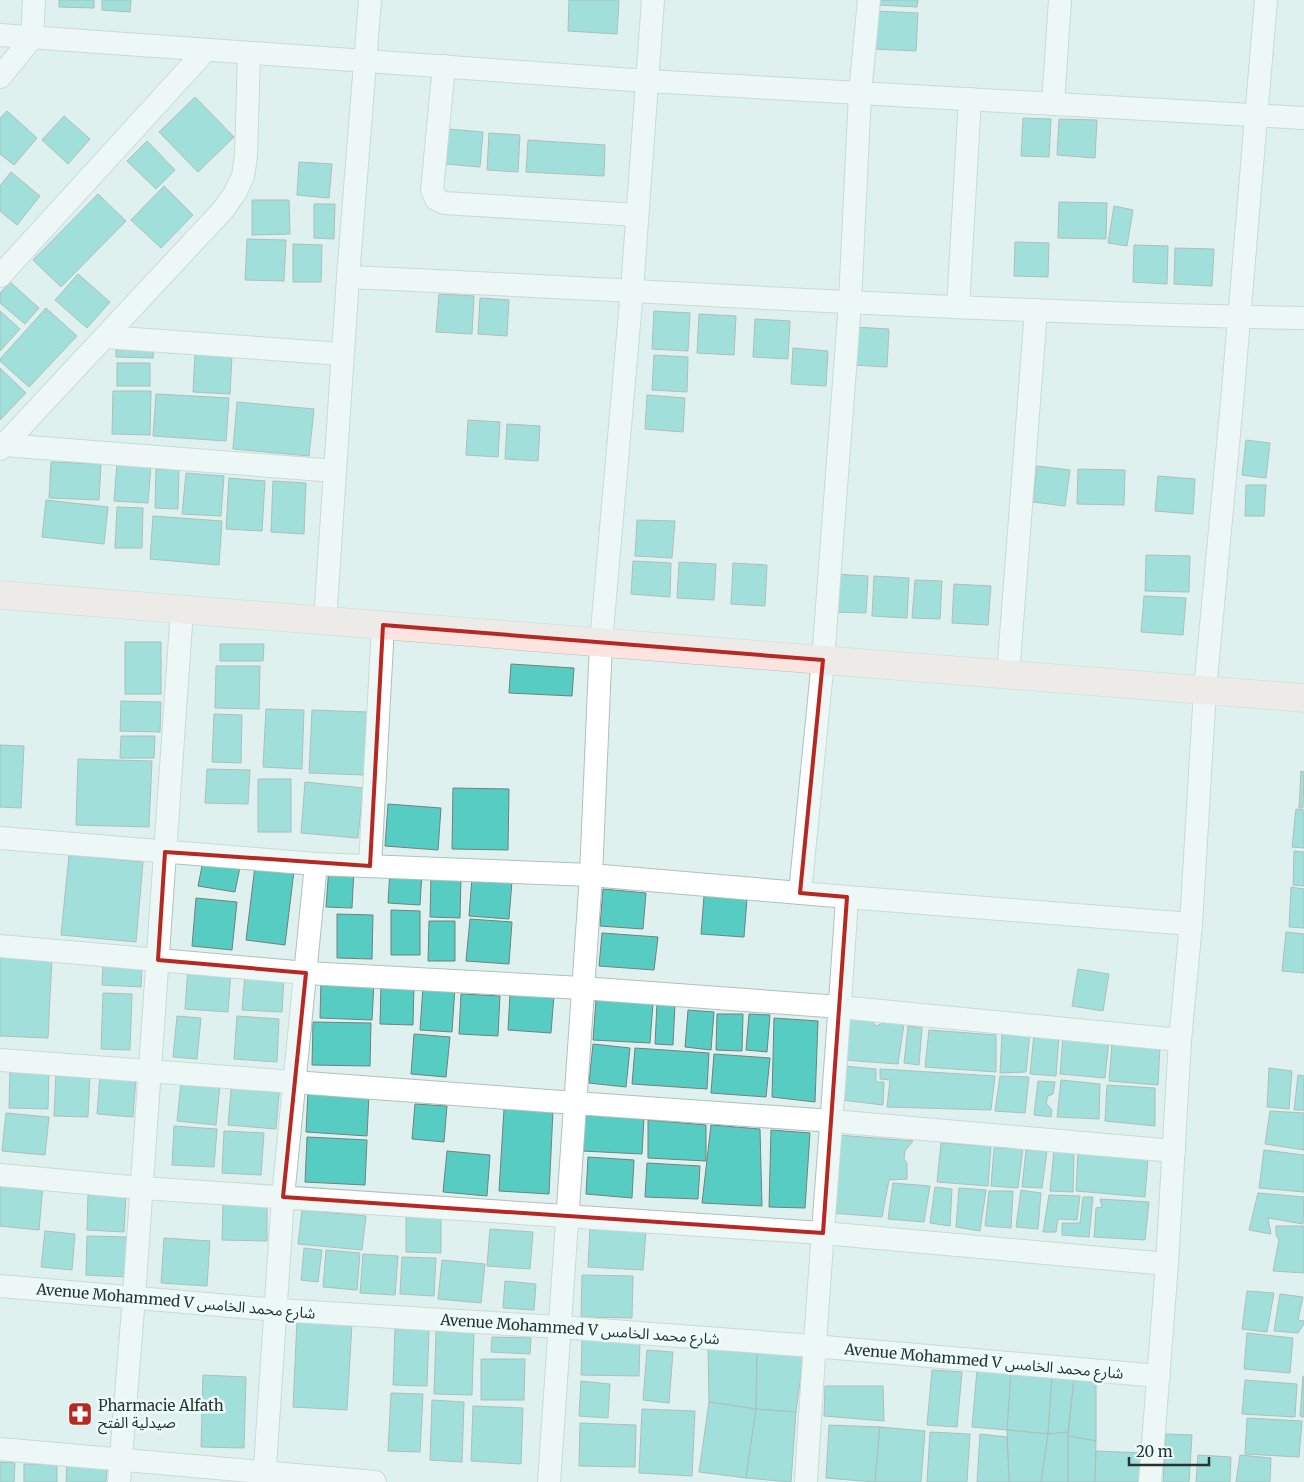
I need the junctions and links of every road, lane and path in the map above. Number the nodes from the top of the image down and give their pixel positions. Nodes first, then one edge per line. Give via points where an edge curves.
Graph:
1 (34, 0) edge
2 (370, 0) edge
3 (653, 0) edge
4 (869, 0) edge
5 (1060, 0) edge
6 (1266, 0) edge
7 (0, 35) edge
8 (32, 38) junction
9 (206, 50) junction
10 (249, 53) junction
11 (366, 60) junction
12 (444, 66) junction
13 (0, 77) edge
14 (647, 81) junction
15 (860, 93) junction
16 (970, 99) junction
17 (1052, 104) junction
18 (1257, 115) junction
19 (1304, 118) edge
20 (637, 214) junction
21 (0, 276) edge
22 (348, 277) junction
23 (632, 290) junction
24 (850, 302) junction
25 (958, 307) junction
26 (1036, 310) junction
27 (1238, 317) junction
28 (1304, 318) edge
29 (106, 336) junction
30 (342, 354) junction
31 (2, 447) edge
32 (335, 471) junction
33 (0, 595) edge
34 (182, 610) junction
35 (325, 621) junction
36 (383, 625) junction
37 (601, 642) junction
38 (823, 660) junction
39 (1008, 675) junction
40 (1204, 690) junction
41 (1304, 698) edge
42 (0, 838) edge
43 (166, 852) junction
44 (316, 864) junction
45 (370, 866) junction
46 (591, 875) junction
47 (800, 893) junction
48 (847, 897) junction
49 (1191, 924) junction
50 (0, 946) edge
51 (158, 960) junction
52 (306, 973) junction
53 (582, 988) junction
54 (840, 1007) junction
55 (1180, 1040) junction
56 (0, 1060) edge
57 (150, 1070) junction
58 (294, 1082) junction
59 (575, 1103) junction
60 (832, 1121) junction
61 (1174, 1151) junction
62 (0, 1175) edge
63 (142, 1188) junction
64 (283, 1197) junction
65 (567, 1217) junction
66 (822, 1233) junction
67 (1167, 1264) junction
68 (0, 1286) edge
69 (134, 1297) junction
70 (277, 1310) junction
71 (559, 1327) junction
72 (813, 1346) junction
73 (1159, 1376) junction
74 (0, 1449) edge
75 (121, 1460) junction
76 (264, 1477) edge
77 (119, 1482) edge
78 (375, 1482) edge
79 (549, 1482) edge
80 (806, 1482) edge
81 (1150, 1482) edge

1 - 8 street
2 - 11 street
3 - 14 street
4 - 15 street
5 - 17 street
6 - 18 street
7 - 8 street
8 - 9 street
8 - 13 street
9 - 10 street
9 - 21 street
10 - 11 street
10 - 29 street via 246,156 243,176 235,193
11 - 12 street
11 - 22 street
12 - 14 street
12 - 20 street via 432,190 436,198 444,203
14 - 15 street
14 - 20 street
15 - 16 street
15 - 24 street
16 - 17 street
16 - 25 street
17 - 18 street
18 - 19 street
18 - 27 street
20 - 23 street
22 - 23 street
22 - 30 street
23 - 24 street
23 - 37 street
24 - 25 street
24 - 38 street
25 - 26 street
26 - 27 street
26 - 39 street
27 - 28 street
27 - 40 street
29 - 30 street
29 - 31 street
30 - 32 street
31 - 32 street
32 - 35 street
33 - 34 street
34 - 35 street
34 - 43 street
35 - 36 street
36 - 37 street
36 - 45 street
37 - 38 street
37 - 46 street
38 - 39 street
38 - 47 street
39 - 40 street
40 - 41 street
40 - 49 street
42 - 43 street
43 - 44 street
43 - 51 street
44 - 45 street
44 - 52 street
45 - 46 street
46 - 47 street
46 - 53 street
47 - 48 street
48 - 49 street
48 - 54 street
49 - 55 street
50 - 51 street
51 - 52 street
51 - 57 street
52 - 53 street
52 - 58 street
53 - 54 street
53 - 59 street
54 - 55 street
54 - 60 street
55 - 61 street
56 - 57 street
57 - 58 street
57 - 63 street
58 - 59 street
58 - 64 street
59 - 60 street
59 - 65 street
60 - 61 street
60 - 66 street
61 - 67 street
62 - 63 street
63 - 64 street
63 - 69 street
64 - 65 street
64 - 70 street
65 - 66 street
65 - 71 street
66 - 67 street
66 - 72 street
67 - 73 street
68 - 69 street, Avenue Mohammed V شارع محمد الخامس
69 - 70 street, Avenue Mohammed V شارع محمد الخامس
69 - 75 street
70 - 71 street, Avenue Mohammed V شارع محمد الخامس
70 - 76 street
71 - 72 street, Avenue Mohammed V شارع محمد الخامس
71 - 79 street
72 - 73 street, Avenue Mohammed V شارع محمد الخامس
72 - 80 street
73 - 81 street
74 - 75 street
75 - 76 street
75 - 77 street
76 - 78 street

